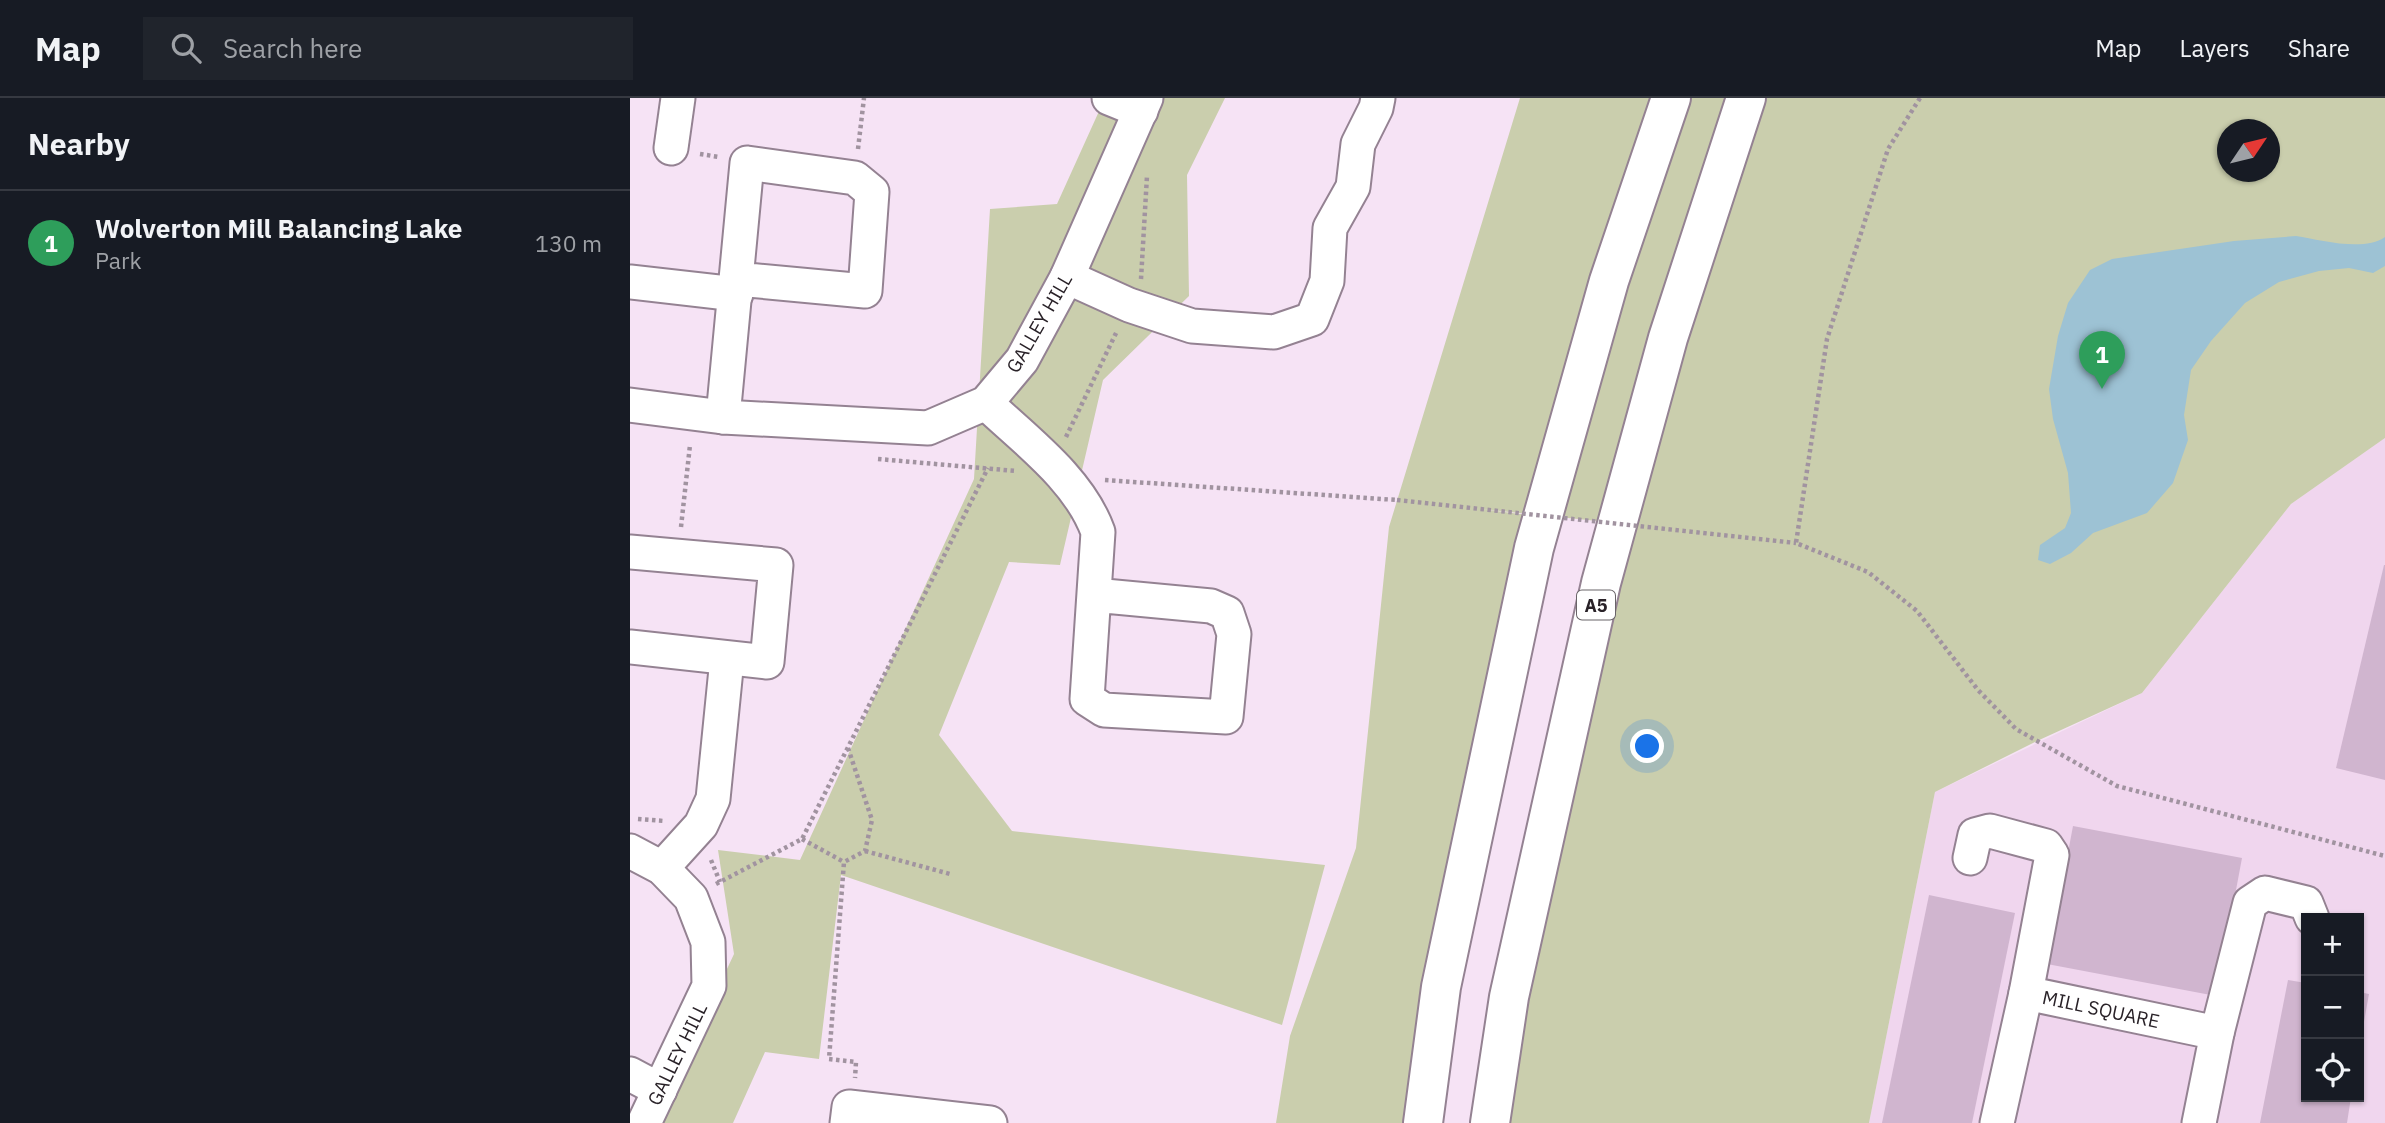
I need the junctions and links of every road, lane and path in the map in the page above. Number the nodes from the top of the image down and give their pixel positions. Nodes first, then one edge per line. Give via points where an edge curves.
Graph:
1 (678, 98) edge
2 (864, 98) edge
3 (1109, 98) edge
4 (1377, 98) edge
5 (1671, 98) edge
6 (1746, 98) edge
7 (1920, 98) edge
8 (1143, 105) edge
9 (671, 148) joint
10 (747, 163) junction
11 (855, 178) junction
12 (1067, 277) junction
13 (630, 282) edge
14 (737, 287) junction
15 (986, 403) junction
16 (630, 405) edge
17 (723, 417) junction
18 (690, 445) dead end
19 (988, 468) dead end
20 (1397, 500) dead end
21 (1796, 543) junction
22 (630, 552) edge
23 (678, 556) junction
24 (1094, 595) junction
25 (630, 647) edge
26 (727, 659) junction
27 (848, 748) junction
28 (802, 839) junction
29 (630, 850) edge
30 (865, 851) junction
31 (2385, 856) edge
32 (1969, 858) dead end
33 (844, 862) junction
34 (662, 868) junction
35 (950, 874) dead end
36 (691, 898) junction
37 (2310, 913) edge
38 (2026, 993) junction
39 (2217, 1033) junction
40 (630, 1074) edge
41 (660, 1090) junction
42 (851, 1115) edge
43 (644, 1123) edge
44 (990, 1123) edge
45 (1423, 1123) edge
46 (1490, 1123) edge
47 (1997, 1123) edge
48 (2199, 1123) edge

1 - 9 street
2 - 11 path
3 - 8 street
4 - 12 street via 1358,144 1353,187 1330,228 1327,281 1312,319 1274,332 1192,326
5 - 45 highway via 1609,281 1534,548 1441,987
6 - 46 highway, A5 via 1668,338 1601,583 1509,997
7 - 21 path via 1888,149 1827,339
8 - 12 street, GALLEY HILL
9 - 10 path
10 - 11 street
10 - 14 street
11 - 14 street via 872,192 864,291
12 - 15 street, GALLEY HILL via 1022,360
13 - 14 street
14 - 17 street
15 - 17 street, GALLEY HILL via 928,428
15 - 24 street via 1063,477 1092,515 1098,531
16 - 17 street, GALLEY HILL
18 - 23 path
19 - 27 path
20 - 21 path, bridge
21 - 31 path via 1868,572 1917,611 1978,690 2016,729 2117,786
22 - 23 street
23 - 26 street via 776,565 767,662
24 - 24 street via 1087,699 1104,710 1226,717 1234,634 1227,613 1211,606
25 - 26 street
26 - 34 street via 713,799 701,825
27 - 28 path
27 - 30 path via 872,820
28 - 33 path
28 - 36 path
29 - 34 street, GALLEY HILL
30 - 33 path
30 - 35 path
32 - 38 street via 1976,835 1990,831 2046,846 2052,855
33 - 42 path via 829,1059 856,1062
34 - 36 street, GALLEY HILL
36 - 41 street, GALLEY HILL via 708,942 709,986
37 - 39 street via 2306,903 2266,893 2250,903
38 - 39 street, MILL SQUARE
38 - 47 street, MILL SQUARE
39 - 48 street
40 - 41 street
41 - 43 street, GALLEY HILL
42 - 44 street

